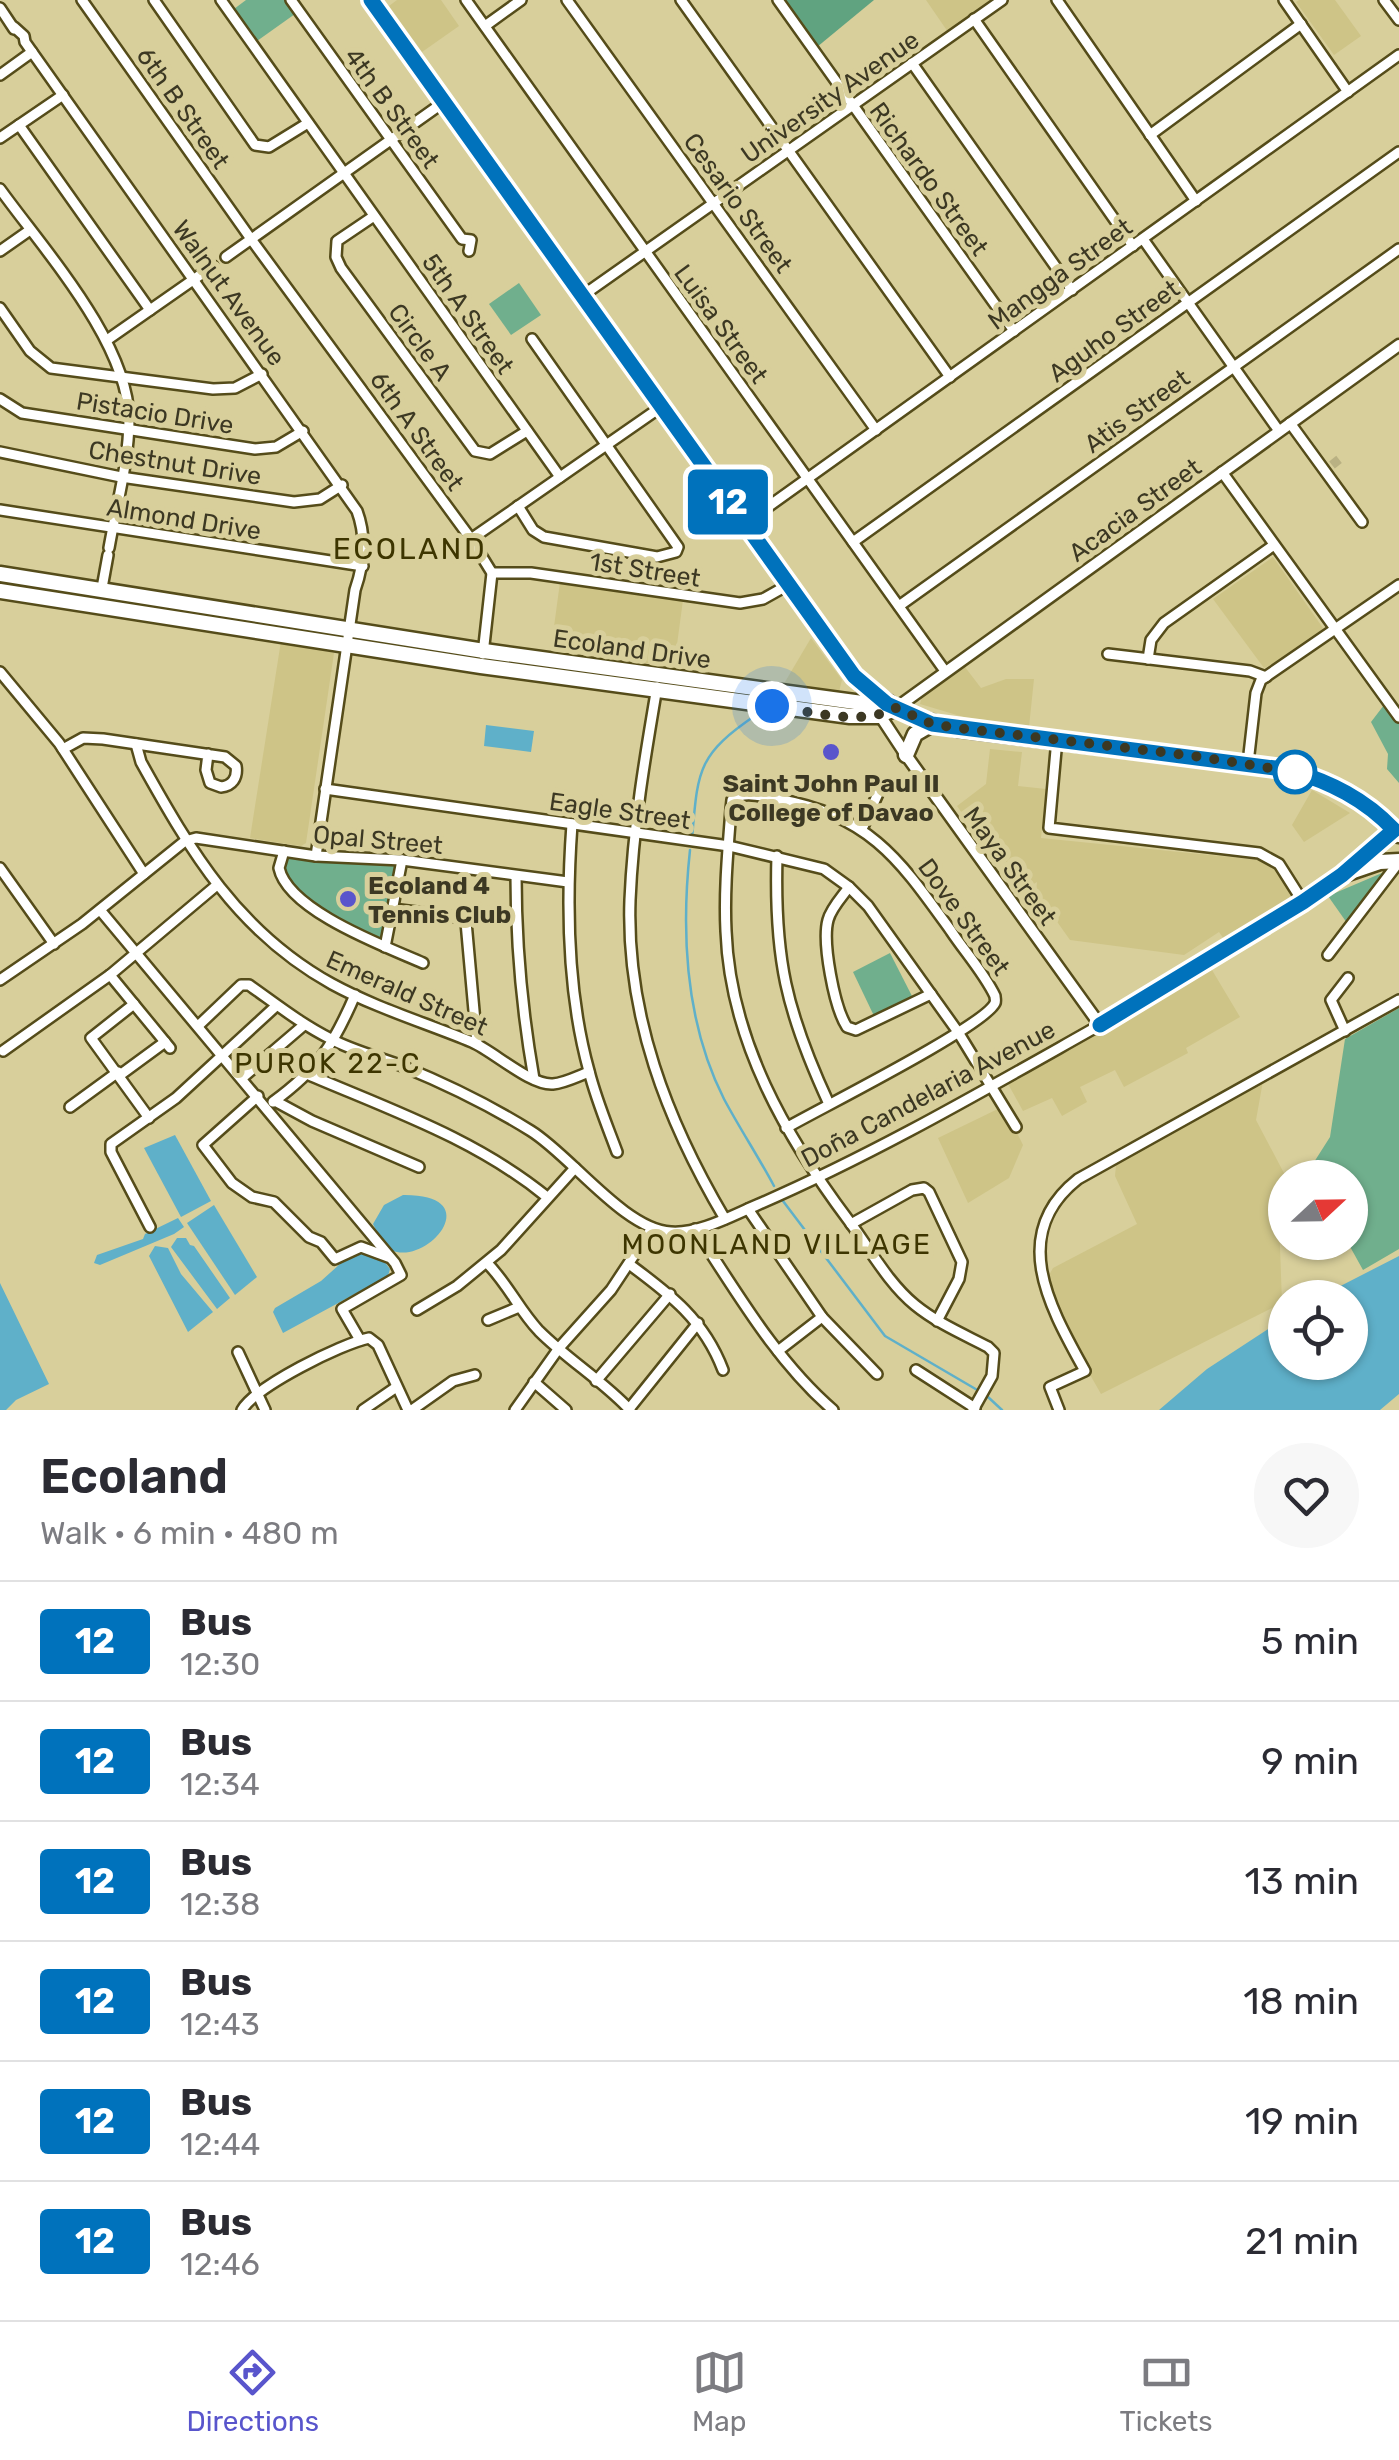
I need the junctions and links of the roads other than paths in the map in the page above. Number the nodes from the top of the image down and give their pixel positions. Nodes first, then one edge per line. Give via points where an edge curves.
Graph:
1 (82, 0) edge
2 (154, 0) edge
3 (221, 0) edge
4 (291, 0) edge
5 (466, 0) edge
6 (521, 0) edge
7 (567, 0) edge
8 (682, 0) edge
9 (778, 0) edge
10 (1002, 0) edge
11 (1056, 0) edge
12 (1284, 0) edge
13 (1384, 0) edge
14 (378, 2) edge
15 (0, 8) edge
16 (974, 19) junction
17 (1399, 20) edge
18 (1301, 24) junction
19 (484, 26) junction
20 (32, 52) junction
21 (1399, 55) edge
22 (912, 63) junction
23 (0, 75) edge
24 (1348, 92) junction
25 (63, 95) junction
26 (444, 102) junction
27 (852, 106) junction
28 (308, 123) junction
29 (20, 125) junction
30 (1150, 134) junction
31 (0, 138) edge
32 (390, 140) junction
33 (789, 151) junction
34 (1399, 152) edge
35 (344, 173) junction
36 (1, 192) edge
37 (1196, 201) junction
38 (714, 203) junction
39 (374, 216) junction
40 (30, 230) junction
41 (251, 239) junction
42 (462, 239) dead end
43 (1143, 239) junction
44 (1133, 246) junction
45 (1399, 249) edge
46 (0, 251) edge
47 (645, 252) junction
48 (226, 256) dead end
49 (213, 266) dead end
50 (194, 279) junction
51 (1072, 290) junction
52 (582, 296) junction
53 (1188, 303) junction
54 (0, 308) edge
55 (150, 310) junction
56 (1014, 331) junction
57 (532, 339) dead end
58 (107, 340) junction
59 (1399, 345) edge
60 (1234, 367) junction
61 (262, 374) junction
62 (950, 377) junction
63 (121, 379) junction
64 (0, 399) edge
65 (661, 407) junction
66 (1290, 423) junction
67 (128, 430) junction
68 (876, 430) junction
69 (304, 431) junction
70 (527, 431) junction
71 (1279, 431) junction
72 (607, 444) junction
73 (0, 452) edge
74 (1222, 472) junction
75 (121, 476) junction
76 (560, 478) junction
77 (808, 478) junction
78 (342, 485) junction
79 (518, 506) junction
80 (0, 510) edge
81 (1363, 517) dead end
82 (744, 524) junction
83 (112, 528) junction
84 (471, 538) junction
85 (853, 542) junction
86 (1274, 545) junction
87 (363, 566) junction
88 (492, 573) junction
89 (0, 574) edge
90 (1399, 584) edge
91 (788, 585) junction
92 (102, 588) junction
93 (0, 591) edge
94 (899, 606) junction
95 (350, 629) junction
96 (1334, 630) junction
97 (348, 645) junction
98 (1108, 654) dead end
99 (482, 659) junction
100 (1148, 659) junction
101 (945, 671) junction
102 (2, 674) edge
103 (1266, 677) junction
104 (857, 680) junction
105 (658, 683) junction
106 (896, 708) junction
107 (874, 709) junction
108 (1399, 716) edge
109 (932, 724) junction
110 (1057, 739) junction
111 (136, 744) junction
112 (62, 749) junction
113 (208, 754) dead end
114 (906, 755) junction
115 (1248, 763) junction
116 (881, 787) dead end
117 (326, 789) junction
118 (572, 824) junction
119 (862, 828) junction
120 (1397, 832) edge
121 (634, 834) junction
122 (184, 841) junction
123 (728, 846) junction
124 (284, 851) junction
125 (316, 856) junction
126 (777, 856) junction
127 (402, 860) junction
128 (1399, 862) edge
129 (0, 868) edge
130 (144, 874) junction
131 (1342, 875) junction
132 (516, 876) junction
133 (568, 882) junction
134 (216, 886) junction
135 (849, 886) junction
136 (1303, 902) junction
137 (392, 909) junction
138 (100, 910) junction
139 (54, 944) junction
140 (385, 947) junction
141 (136, 953) junction
142 (1328, 955) dead end
143 (423, 963) dead end
144 (110, 975) junction
145 (1348, 978) dead end
146 (0, 980) edge
147 (931, 994) junction
148 (355, 995) junction
149 (1399, 1000) edge
150 (134, 1004) junction
151 (276, 1006) junction
152 (304, 1024) junction
153 (1100, 1025) junction
154 (198, 1026) junction
155 (1345, 1031) junction
156 (958, 1032) junction
157 (335, 1042) junction
158 (477, 1044) junction
159 (3, 1050) dead end
160 (223, 1056) junction
161 (589, 1072) junction
162 (119, 1074) junction
163 (307, 1074) junction
164 (242, 1078) junction
165 (534, 1079) junction
166 (992, 1084) junction
167 (258, 1096) junction
168 (270, 1103) junction
169 (829, 1104) junction
170 (70, 1107) dead end
171 (150, 1118) junction
172 (1016, 1127) dead end
173 (786, 1128) junction
174 (617, 1152) dead end
175 (420, 1167) dead end
176 (576, 1168) junction
177 (816, 1178) junction
178 (547, 1198) junction
179 (748, 1209) junction
180 (724, 1218) junction
181 (851, 1224) junction
182 (150, 1228) dead end
183 (652, 1228) junction
184 (694, 1229) junction
185 (391, 1257) junction
186 (487, 1262) junction
187 (629, 1264) junction
188 (670, 1294) junction
189 (519, 1307) junction
190 (417, 1310) dead end
191 (822, 1316) junction
192 (488, 1320) dead end
193 (938, 1322) junction
194 (698, 1323) junction
195 (360, 1340) junction
196 (559, 1348) junction
197 (778, 1351) junction
198 (238, 1352) dead end
199 (723, 1370) dead end
200 (916, 1370) dead end
201 (877, 1374) dead end
202 (475, 1375) dead end
203 (596, 1380) junction
204 (534, 1382) junction
205 (396, 1388) junction
206 (258, 1393) junction
207 (630, 1409) edge
208 (974, 1409) edge
209 (242, 1410) edge
210 (265, 1410) edge
211 (364, 1410) edge
212 (410, 1410) edge
213 (515, 1410) edge
214 (566, 1410) edge
215 (833, 1410) edge
216 (1059, 1410) edge

1 - 41 street, 6th B Street
2 - 28 street via 255,145 269,147
3 - 28 street, 5th A Street
4 - 32 street, 4th B Street
5 - 19 street, Luisa Street
6 - 19 street
7 - 38 street, Cesario Street
8 - 33 street
9 - 27 street, Richardo Street
10 - 16 street, University Avenue
11 - 30 street
12 - 18 street
13 - 17 street
14 - 26 main road
15 - 20 street, Walnut Avenue
16 - 22 street, University Avenue
16 - 44 street
18 - 24 street
18 - 30 street
19 - 47 street, Luisa Street
20 - 23 street
20 - 25 street, Walnut Avenue
21 - 24 street, Mangga Street
22 - 27 street, University Avenue
22 - 51 street
24 - 37 street, Mangga Street
25 - 29 street
25 - 50 street, Walnut Avenue
26 - 32 street
26 - 52 main road
27 - 33 street, University Avenue
27 - 56 street, Richardo Street
28 - 35 street, 5th A Street
29 - 31 street
29 - 55 street
30 - 37 street
32 - 35 street
32 - 42 street, 4th B Street
33 - 38 street, University Avenue
33 - 62 street
34 - 53 street, Aguho Street
35 - 39 street, 5th A Street
35 - 41 street
36 - 40 street
37 - 43 street, Mangga Street
38 - 47 street, University Avenue
38 - 68 street, Cesario Street
39 - 70 street, 5th A Street
39 - 70 street, Circle A via 337,242 341,268 475,451 490,454
40 - 46 street
40 - 58 street
41 - 48 street
41 - 84 street, 6th A Street
43 - 44 street, Mangga Street
43 - 53 street
44 - 51 street, Mangga Street
45 - 60 street, Atis Street
47 - 52 street, University Avenue
47 - 77 street, Luisa Street
49 - 50 street
50 - 55 street
50 - 61 street, Walnut Avenue
51 - 56 street, Mangga Street
52 - 65 main road
53 - 60 street
53 - 85 street, Aguho Street
54 - 63 street via 44,365
55 - 58 street
56 - 62 street, Mangga Street
57 - 72 street
58 - 63 street
59 - 66 street, Acacia Street
60 - 71 street
60 - 94 street, Atis Street
61 - 63 street via 224,390
61 - 69 street, Walnut Avenue
62 - 68 street, Mangga Street
63 - 67 street
64 - 67 street, Pistacio Drive via 22,413
65 - 72 street
65 - 82 main road
66 - 71 street, Acacia Street
66 - 81 street
67 - 69 street, Pistacio Drive via 266,449
67 - 75 street
68 - 77 street, Mangga Street
69 - 78 street, Walnut Avenue
70 - 76 street, 5th A Street
71 - 74 street, Acacia Street
72 - 76 street
72 - 79 street via 676,542 676,552 657,557 544,538
73 - 75 street, Chestnut Drive
74 - 86 street
74 - 101 street, Acacia Street
75 - 78 street, Chestnut Drive via 304,502
75 - 83 street
76 - 79 street
77 - 82 street, Mangga Street
77 - 85 street, Luisa Street
78 - 87 street, Walnut Avenue via 361,522
79 - 84 street
80 - 83 street, Almond Drive
82 - 91 main road
83 - 87 street, Almond Drive
83 - 92 street
84 - 88 street, 6th A Street
85 - 94 street, Luisa Street
86 - 96 street
86 - 100 street via 1164,623 1150,640
87 - 95 street, Walnut Avenue
88 - 91 street, 1st Street via 740,604
88 - 99 street
89 - 92 main road, Ecoland Drive
90 - 96 street
91 - 104 main road
92 - 95 main road, Ecoland Drive
93 - 97 main road, Ecoland Drive
94 - 101 street, Luisa Street
95 - 97 street, Walnut Avenue
95 - 99 main road, Ecoland Drive
96 - 103 street
96 - 108 street
97 - 99 main road, Ecoland Drive
97 - 117 street, Walnut Avenue
98 - 100 street
99 - 105 main road, Ecoland Drive
100 - 103 street
101 - 106 street, Acacia Street
102 - 112 street
103 - 115 street via 1256,692
104 - 106 main road
104 - 107 street, Maya Street
105 - 107 main road, Ecoland Drive
105 - 121 street
106 - 107 main road, Ecoland Drive
106 - 109 main road
107 - 114 street, Maya Street
109 - 110 main road
109 - 114 main road via 914,736
110 - 115 main road
110 - 136 street via 1050,828 1259,853 1278,864
111 - 112 street via 88,738
111 - 113 street
111 - 122 street, Emerald Street
112 - 130 street
114 - 153 street, Maya Street
115 - 120 main road via 1334,785
116 - 119 street
117 - 118 street, Eagle Street
117 - 125 street, Walnut Avenue
118 - 121 street, Eagle Street
118 - 133 street
119 - 123 street, Dove Street via 831,812 742,794 732,800
119 - 156 street, Dove Street via 910,875 993,991 994,1004
120 - 131 street, Doña Candelaria Avenue
121 - 123 street, Eagle Street
121 - 180 street via 630,918 637,998 668,1109
122 - 124 street, Opal Street
122 - 130 street
122 - 134 street, Emerald Street
123 - 126 street, Eagle Street
123 - 173 street via 730,968 755,1062
124 - 125 street, Opal Street
124 - 140 street via 278,868 286,885 328,919
125 - 127 street, Opal Street
126 - 135 street, Eagle Street via 824,869
126 - 169 street via 780,968
127 - 132 street, Opal Street
127 - 137 street
128 - 131 main road
128 - 142 street
129 - 139 street
130 - 138 street
131 - 136 street, Doña Candelaria Avenue
132 - 133 street, Opal Street
132 - 165 street via 523,1018
133 - 161 street via 570,956
134 - 141 street
134 - 148 street, Emerald Street via 282,950
135 - 147 street, Eagle Street
135 - 147 street via 826,933 847,1027 861,1028
136 - 153 street, Doña Candelaria Avenue
137 - 140 street
137 - 158 street via 466,922
138 - 139 street
138 - 141 street
139 - 146 street
140 - 143 street
141 - 144 street
141 - 154 street
144 - 150 street
144 - 159 street
145 - 155 street via 1331,1000
147 - 156 street, Eagle Street
148 - 157 street
148 - 158 street, Emerald Street
149 - 155 street
150 - 162 street via 91,1038
150 - 162 street via 168,1045
151 - 152 street
151 - 154 street via 244,984
151 - 160 street
152 - 157 street
152 - 164 street
153 - 166 street, Doña Candelaria Avenue
154 - 160 street
155 - 216 street via 1078,1178 1056,1198 1042,1244 1042,1280 1085,1371 1050,1387
156 - 166 street, Eagle Street
156 - 169 street
157 - 163 street
157 - 176 street via 454,1090 529,1130
158 - 165 street, Emerald Street
160 - 164 street
160 - 171 street
161 - 165 street via 554,1084
161 - 174 street
162 - 170 street
162 - 171 street
163 - 168 street
163 - 178 street via 427,1123 515,1171
164 - 167 street
166 - 172 street, Eagle Street
166 - 177 street, Doña Candelaria Avenue
167 - 168 street
167 - 185 street via 203,1146 224,1174 252,1198 274,1202 336,1258 361,1246
168 - 175 street
168 - 185 street via 309,1162
169 - 173 street
171 - 182 street via 110,1148
173 - 177 street
176 - 178 street
176 - 183 street
177 - 179 street, Doña Candelaria Avenue
177 - 181 street
178 - 186 street
179 - 180 street, Doña Candelaria Avenue
179 - 191 street
180 - 184 street, Doña Candelaria Avenue
181 - 193 street via 899,1290
181 - 193 street via 912,1190 929,1192 962,1262
183 - 184 street
183 - 187 street
184 - 197 street
185 - 195 street via 401,1275 342,1308
186 - 189 street
186 - 190 street
187 - 188 street
187 - 196 street
188 - 194 street
188 - 203 street
189 - 192 street
189 - 196 street
191 - 197 street
191 - 201 street
193 - 208 street via 994,1353 992,1376
194 - 199 street
194 - 207 street
195 - 205 street via 373,1339
195 - 206 street
196 - 203 street
196 - 204 street
197 - 215 street
198 - 206 street
200 - 208 street
202 - 212 street via 453,1381
203 - 207 street
204 - 213 street
204 - 214 street
205 - 211 street
205 - 212 street
206 - 209 street
206 - 210 street

